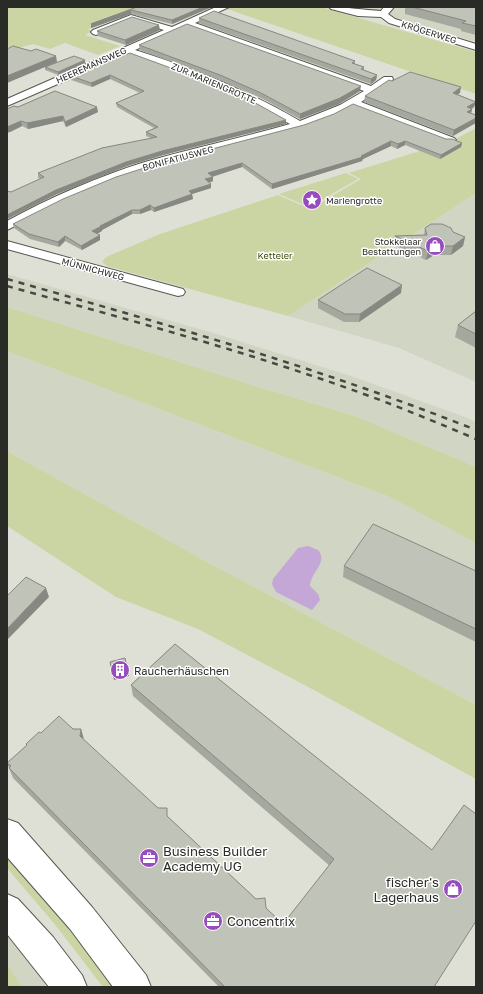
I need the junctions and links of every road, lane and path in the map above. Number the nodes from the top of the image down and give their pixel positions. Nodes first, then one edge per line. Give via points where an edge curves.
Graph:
1 (224, 7) edge
2 (334, 7) edge
3 (386, 10) edge
4 (187, 24) junction
5 (174, 30) junction
6 (96, 32) edge
7 (476, 47) edge
8 (126, 50) junction
9 (388, 79) edge
10 (372, 90) junction
11 (7, 102) edge
12 (354, 103) junction
13 (299, 125) junction
14 (450, 140) edge
15 (7, 226) edge
16 (7, 245) edge
17 (178, 292) dead end
18 (7, 834) edge
19 (7, 910) edge
20 (70, 987) edge
21 (134, 987) edge

1 - 4 street, HEEREMANSWEG
2 - 3 street, KRÖGERWEG via 358,14
3 - 7 street, KRÖGERWEG via 392,21
4 - 5 street, HEEREMANSWEG
4 - 10 street
5 - 6 street via 131,18
5 - 8 street, HEEREMANSWEG
8 - 11 street, HEEREMANSWEG
8 - 13 street, ZUR MARIENGROTTE via 227,86
9 - 10 street, BONIFATIUSWEG
10 - 12 street, BONIFATIUSWEG
12 - 13 street, BONIFATIUSWEG
12 - 14 street
13 - 15 street, BONIFATIUSWEG via 148,165 62,198
16 - 17 street, MÜNNICHWEG
18 - 21 main road via 81,918
19 - 20 main road

